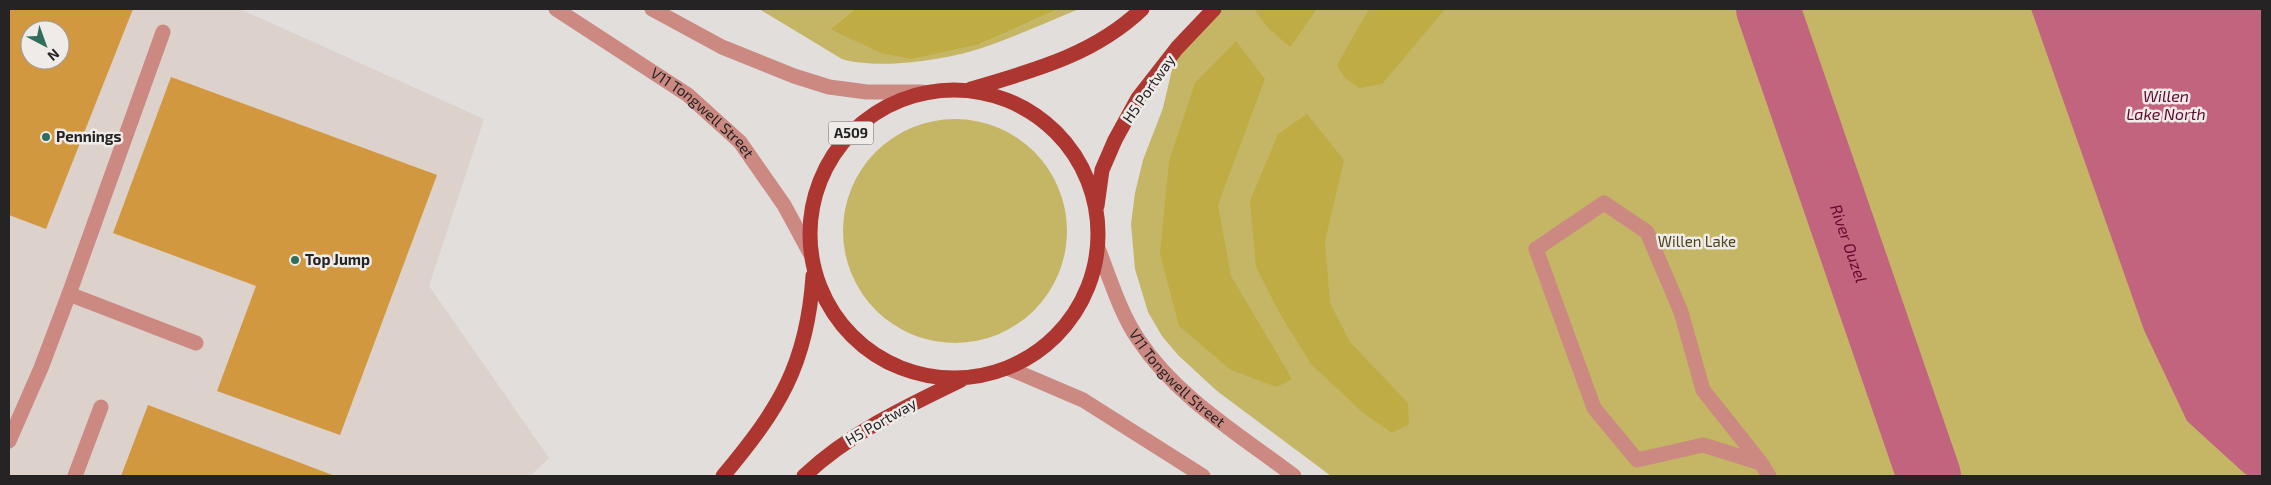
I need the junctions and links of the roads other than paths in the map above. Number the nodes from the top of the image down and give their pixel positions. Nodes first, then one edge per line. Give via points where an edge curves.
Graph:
1 (556, 9) edge
2 (652, 9) edge
3 (1214, 9) edge
4 (1139, 11) edge
5 (163, 32) dead end
6 (970, 89) junction
7 (922, 92) junction
8 (1097, 209) junction
9 (1098, 248) junction
10 (810, 253) junction
11 (813, 269) junction
12 (69, 294) junction
13 (196, 343) dead end
14 (1008, 368) junction
15 (965, 378) junction
16 (101, 406) dead end
17 (13, 419) edge
18 (9, 441) edge
19 (1765, 470) edge
20 (75, 476) edge
21 (723, 476) edge
22 (804, 476) edge
23 (1203, 476) edge
24 (1294, 476) edge

1 - 10 street, V11 Tongwell Street via 688,95 740,142 780,198
2 - 7 street via 722,47 829,87 867,92
3 - 8 main road, H5 Portway / A509 via 1177,48 1138,98 1102,170
4 - 6 main road, A509 via 1105,37 1070,57
5 - 12 street
6 - 7 main road, A509
6 - 8 main road, A509 via 1015,102 1054,128 1082,165
7 - 10 main road, A509 via 888,104 859,124 835,150 818,182 809,217
8 - 9 main road, A509
9 - 14 main road, A509 via 1089,286 1070,320 1042,349
9 - 24 street, V11 Tongwell Street via 1137,338 1170,378 1199,405
10 - 11 main road, A509
11 - 15 main road, A509 via 825,300 844,328 869,352 898,368 923,375
11 - 21 main road, A509 via 806,334 794,370 775,409
12 - 13 street
12 - 17 street via 41,368
14 - 15 main road, A509
14 - 23 street via 1083,400
15 - 22 main road, H5 Portway / A509 via 897,410 855,435
16 - 20 street
17 - 18 street
19 - 19 street via 1703,444 1638,460 1594,408 1536,249 1604,203 1647,232 1680,312 1703,390

